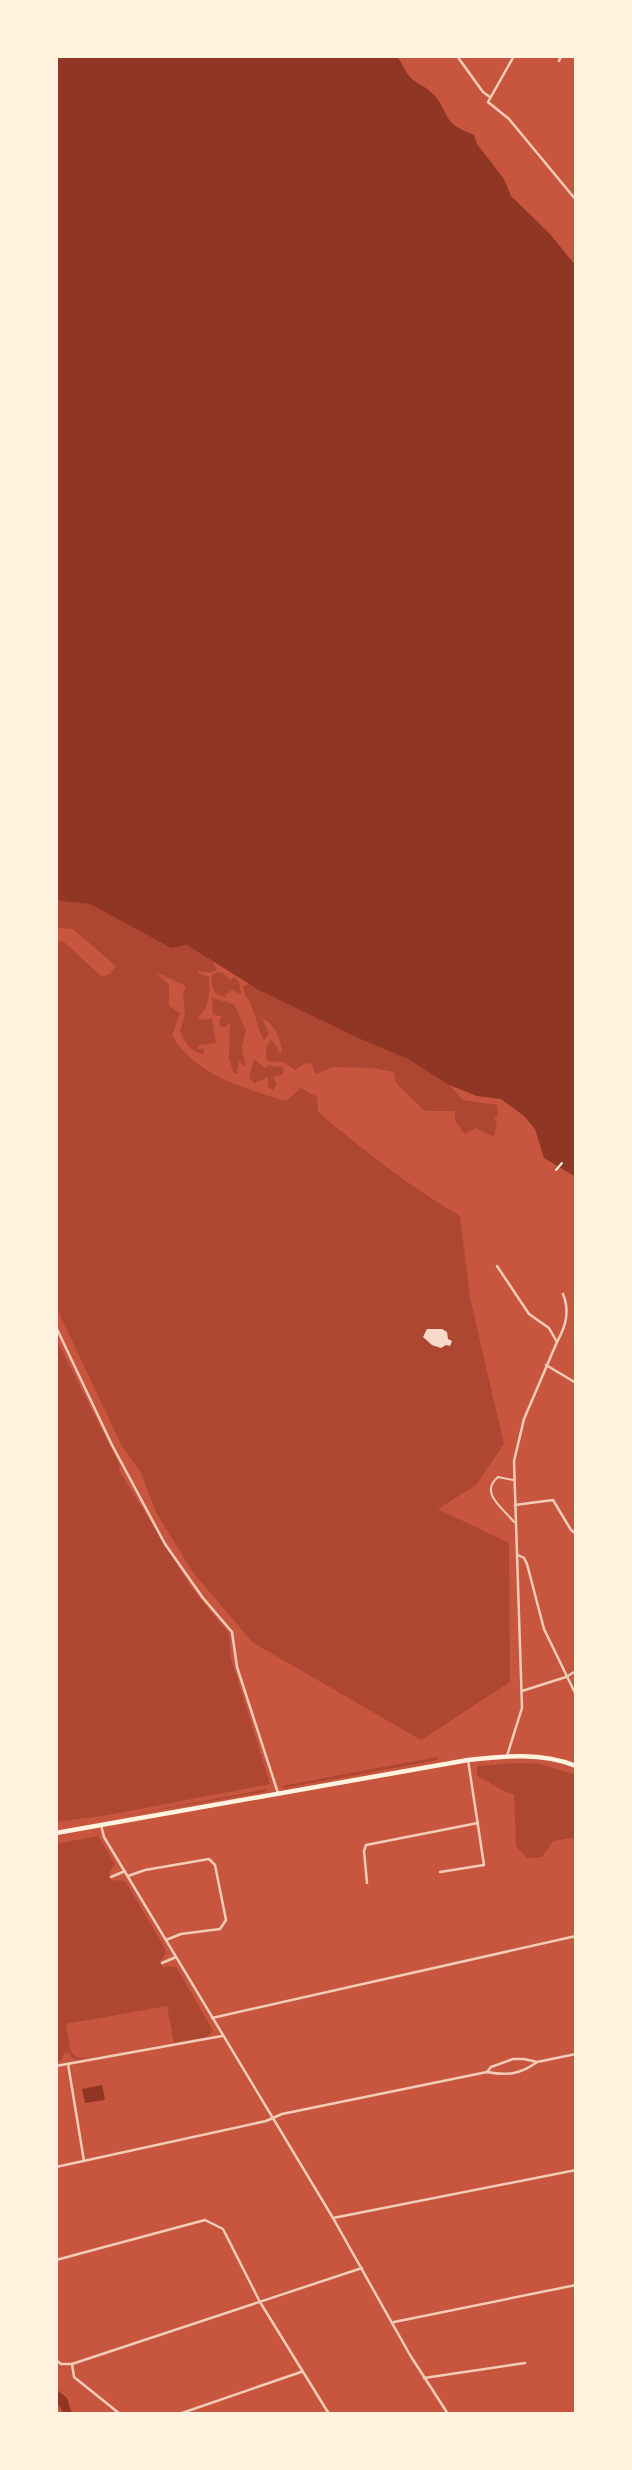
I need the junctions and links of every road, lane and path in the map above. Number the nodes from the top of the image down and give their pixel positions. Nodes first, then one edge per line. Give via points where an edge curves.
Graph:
1 (457, 56) edge
2 (514, 56) edge
3 (561, 56) edge
4 (559, 61) dead end
5 (490, 97) junction
6 (576, 200) edge
7 (562, 1163) dead end
8 (556, 1170) dead end
9 (497, 1266) dead end
10 (563, 1294) dead end
11 (56, 1327) edge
12 (557, 1342) junction
13 (546, 1365) junction
14 (576, 1383) edge
15 (513, 1480) junction
16 (515, 1505) junction
17 (515, 1523) junction
18 (576, 1534) edge
19 (517, 1555) junction
20 (576, 1671) edge
21 (566, 1677) junction
22 (522, 1691) junction
23 (576, 1695) edge
24 (507, 1756) junction
25 (468, 1760) junction
26 (576, 1766) edge
27 (278, 1793) junction
28 (478, 1824) junction
29 (101, 1825) junction
30 (56, 1833) edge
31 (125, 1871) junction
32 (440, 1872) dead end
33 (128, 1876) junction
34 (111, 1877) dead end
35 (367, 1883) dead end
36 (576, 1936) edge
37 (166, 1940) junction
38 (176, 1957) junction
39 (162, 1963) dead end
40 (212, 2018) junction
41 (223, 2036) junction
42 (576, 2054) edge
43 (537, 2062) junction
44 (68, 2064) junction
45 (56, 2066) edge
46 (487, 2072) junction
47 (271, 2118) junction
48 (84, 2161) junction
49 (56, 2167) edge
50 (576, 2170) edge
51 (333, 2218) junction
52 (56, 2260) edge
53 (362, 2267) junction
54 (576, 2285) edge
55 (260, 2302) junction
56 (392, 2322) junction
57 (56, 2360) edge
58 (525, 2363) dead end
59 (72, 2364) junction
60 (302, 2372) junction
61 (424, 2378) junction
62 (120, 2414) edge
63 (179, 2414) edge
64 (329, 2414) edge
65 (448, 2414) edge

1 - 5 street
2 - 5 street
3 - 4 street
5 - 6 street via 488,102 509,119
7 - 8 path
9 - 12 street via 529,1314 550,1328
10 - 12 street via 566,1321
11 - 27 street via 165,1544 232,1632 237,1667
12 - 13 street
13 - 14 street
13 - 15 street via 517,1440
15 - 16 street
15 - 17 lane via 498,1477 489,1491
16 - 17 street
16 - 18 street via 553,1500
17 - 19 street
19 - 21 street via 527,1564 544,1629
19 - 22 street
20 - 21 street
21 - 22 street
21 - 23 street
22 - 24 street via 521,1716
24 - 25 main road
24 - 26 main road via 546,1758
25 - 27 main road
25 - 28 street
27 - 29 main road
28 - 32 street via 484,1865
28 - 35 street via 366,1845
29 - 30 main road
29 - 31 street
31 - 33 street
31 - 34 street
33 - 37 street
33 - 37 street via 209,1859 215,1865 226,1920 220,1929
36 - 40 street
37 - 38 street
38 - 39 street
38 - 40 street
40 - 41 street
41 - 44 street
41 - 47 street
42 - 43 street
43 - 46 street via 509,2075
43 - 46 street via 513,2059
44 - 45 street
44 - 48 street
46 - 47 street
47 - 48 street
47 - 51 street
48 - 49 street
50 - 51 street
51 - 53 street
52 - 55 street via 205,2220 223,2229
53 - 55 street
53 - 56 street
54 - 56 street
55 - 59 street
55 - 60 street
56 - 61 street
57 - 59 street
58 - 61 street
59 - 62 street via 74,2377
60 - 63 street
60 - 64 street
61 - 65 street

